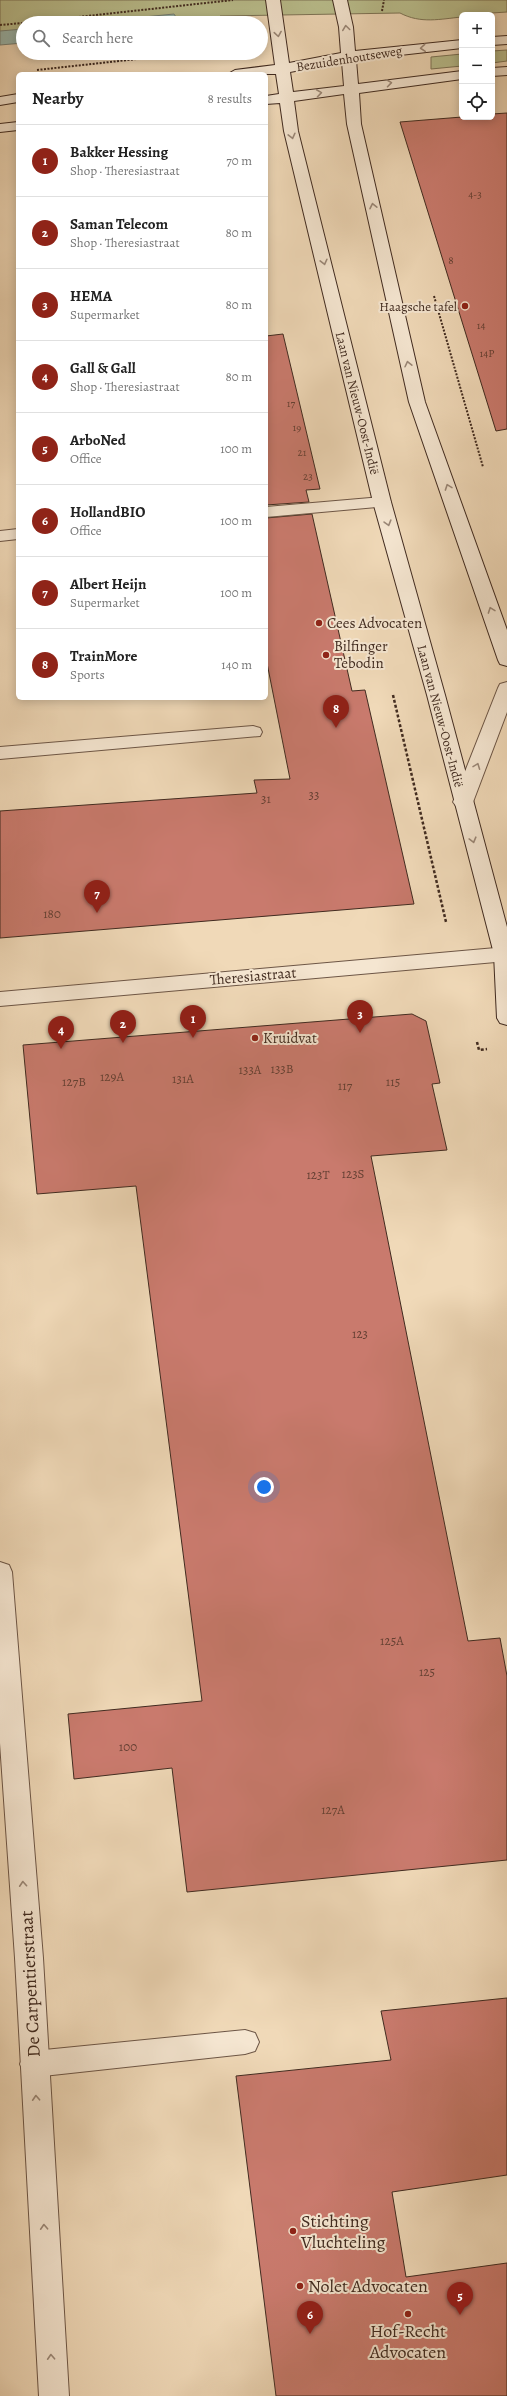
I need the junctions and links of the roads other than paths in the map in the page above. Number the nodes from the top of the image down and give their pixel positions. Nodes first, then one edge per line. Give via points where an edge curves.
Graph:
1 (273, 0) edge
2 (340, 0) edge
3 (507, 40) edge
4 (495, 41) edge
5 (459, 44) edge
6 (349, 56) junction
7 (282, 69) junction
8 (507, 70) edge
9 (254, 72) edge
10 (495, 72) edge
11 (459, 75) edge
12 (351, 89) junction
13 (287, 97) junction
14 (16, 98) edge
15 (268, 100) edge
16 (0, 101) edge
17 (16, 126) edge
18 (0, 128) edge
19 (382, 502) junction
20 (268, 512) edge
21 (16, 534) edge
22 (0, 536) edge
23 (503, 629) edge
24 (507, 660) edge
25 (507, 688) edge
26 (253, 732) dead end
27 (0, 753) edge
28 (464, 802) junction
29 (500, 918) edge
30 (505, 954) edge
31 (0, 999) edge
32 (507, 1018) edge
33 (0, 1572) edge
34 (245, 2042) dead end
35 (34, 2064) junction
36 (54, 2396) edge

1 -> 7 main road, Laan van Nieuw-Oost-Indië
6 -> 2 main road
3 - 4 main road
5 -> 6 main road, Bezuidenhoutseweg
6 - 7 main road, Bezuidenhoutseweg
6 - 12 main road
7 - 9 main road, Bezuidenhoutseweg
7 - 13 main road, Laan van Nieuw-Oost-Indië
8 - 10 main road
12 -> 11 main road, Bezuidenhoutseweg
13 -> 12 main road, Bezuidenhoutseweg
23 -> 12 main road via 417,402 354,124
13 - 15 main road, Bezuidenhoutseweg
13 -> 19 main road, Laan van Nieuw-Oost-Indië via 291,131
14 - 16 main road
17 - 18 main road
19 - 20 main road
19 -> 28 main road, Laan van Nieuw-Oost-Indië
21 - 22 main road
23 - 24 main road
28 -> 25 main road, Laan van Nieuw-Oost-Indië
26 - 27 main road
28 -> 29 main road, Laan van Nieuw-Oost-Indië
29 - 30 main road, Laan van Nieuw-Oost-Indië
30 - 31 main road, Theresiastraat
30 - 32 main road, Laan van Nieuw-Oost-Indië
35 -> 33 main road, De Carpentierstraat via 29,1958
34 - 35 main road
36 -> 35 main road, De Carpentierstraat

